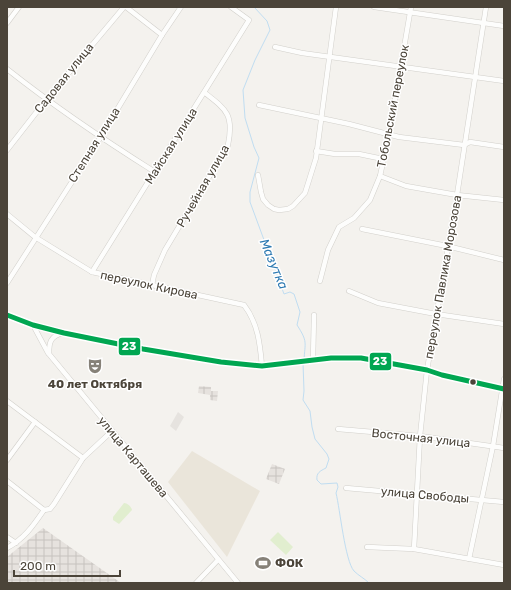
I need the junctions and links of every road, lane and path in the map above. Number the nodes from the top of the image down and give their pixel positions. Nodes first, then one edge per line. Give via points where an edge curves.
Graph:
1 (19, 7) edge
2 (125, 7) edge
3 (181, 7) edge
4 (231, 7) edge
5 (336, 7) edge
6 (374, 7) edge
7 (411, 7) edge
8 (486, 7) edge
9 (410, 13) junction
10 (483, 22) junction
11 (7, 23) edge
12 (504, 26) edge
13 (162, 35) junction
14 (275, 47) dead end
15 (328, 56) junction
16 (401, 67) junction
17 (7, 69) edge
18 (474, 78) junction
19 (504, 81) edge
20 (205, 93) junction
21 (46, 100) junction
22 (258, 105) dead end
23 (320, 118) junction
24 (389, 135) junction
25 (100, 138) junction
26 (464, 145) junction
27 (504, 147) edge
28 (7, 150) edge
29 (316, 151) junction
30 (383, 159) junction
31 (155, 172) junction
32 (258, 175) dead end
33 (380, 176) junction
34 (457, 195) junction
35 (504, 200) edge
36 (7, 214) edge
37 (362, 229) dead end
38 (35, 237) junction
39 (447, 246) junction
40 (504, 260) edge
41 (92, 272) junction
42 (320, 281) dead end
43 (7, 283) edge
44 (152, 285) junction
45 (349, 291) dead end
46 (436, 314) junction
47 (7, 315) edge
48 (314, 315) dead end
49 (504, 324) edge
50 (33, 325) junction
51 (64, 333) junction
52 (48, 354) junction
53 (313, 360) junction
54 (262, 366) junction
55 (427, 370) junction
56 (504, 379) edge
57 (503, 389) edge
58 (7, 401) edge
59 (35, 422) junction
60 (338, 430) dead end
61 (112, 431) junction
62 (420, 436) junction
63 (493, 446) junction
64 (504, 448) edge
65 (83, 458) junction
66 (7, 460) edge
67 (7, 482) edge
68 (346, 488) dead end
69 (416, 494) junction
70 (481, 500) junction
71 (504, 502) edge
72 (44, 510) junction
73 (7, 537) edge
74 (16, 543) junction
75 (367, 547) dead end
76 (7, 548) edge
77 (414, 549) junction
78 (469, 559) junction
79 (218, 560) junction
80 (504, 564) edge
81 (196, 583) edge
82 (238, 583) edge

1 - 11 street
2 - 13 street
2 - 21 street, Садовая улица
3 - 13 street, Степная улица
4 - 20 street, Майская улица via 249,20
5 - 15 street
6 - 9 street
7 - 9 street, Тобольский переулок
8 - 10 street, переулок Павлика Морозова
9 - 10 street
9 - 16 street, Тобольский переулок
10 - 12 street
10 - 18 street, переулок Павлика Морозова
13 - 25 street, Степная улица
14 - 15 street
15 - 16 street
15 - 23 street
16 - 18 street
16 - 24 street, Тобольский переулок
17 - 21 street
18 - 19 street
18 - 26 street, переулок Павлика Морозова
20 - 31 street, Майская улица
20 - 44 street, Ручейная улица via 228,113 228,145 165,250
21 - 25 street
21 - 28 street, Садовая улица
22 - 23 street
23 - 24 street
23 - 29 street
24 - 26 street
24 - 30 street, Тобольский переулок
25 - 31 street
25 - 38 street, Степная улица
26 - 27 street via 470,142
26 - 34 street, переулок Павлика Морозова
29 - 30 street via 359,154
29 - 32 street via 305,193 288,209 279,210 268,205 261,192
30 - 33 street, Тобольский переулок
31 - 41 street, Майская улица
33 - 34 street via 406,186
33 - 42 street, Тобольский переулок via 370,200 354,218 339,227 328,250
34 - 35 street
34 - 39 street, переулок Павлика Морозова
36 - 38 street, переулок Кирова
37 - 39 street
38 - 41 street, переулок Кирова
38 - 43 street, Степная улица
39 - 40 street
39 - 46 street, переулок Павлика Морозова
41 - 44 street, переулок Кирова
44 - 54 street, переулок Кирова via 244,305 259,335
45 - 46 street via 378,303
46 - 49 street
46 - 55 street, переулок Павлика Морозова
47 - 50 street
48 - 53 street
50 - 51 street
50 - 52 street, улица Карташева
51 - 52 street via 50,340
51 - 54 street via 205,359
52 - 61 street, улица Карташева
53 - 54 street
53 - 55 street via 361,358
55 - 57 street
55 - 62 street, переулок Павлика Морозова
56 - 57 street
57 - 63 street
58 - 59 street
59 - 65 street
59 - 66 street
60 - 62 street, Восточная улица
61 - 65 street
61 - 79 street, улица Карташева
62 - 63 street, Восточная улица
62 - 69 street, переулок Павлика Морозова
63 - 64 street, Восточная улица
63 - 70 street
65 - 72 street via 54,504 50,509
67 - 72 street
68 - 69 street, улица Свободы
69 - 70 street, улица Свободы
69 - 77 street, переулок Павлика Морозова
70 - 71 street, улица Свободы
70 - 78 street
72 - 74 street via 30,530
73 - 74 street
74 - 76 street
75 - 77 street
77 - 78 street
78 - 80 street
79 - 81 street
79 - 82 street, улица Карташева

